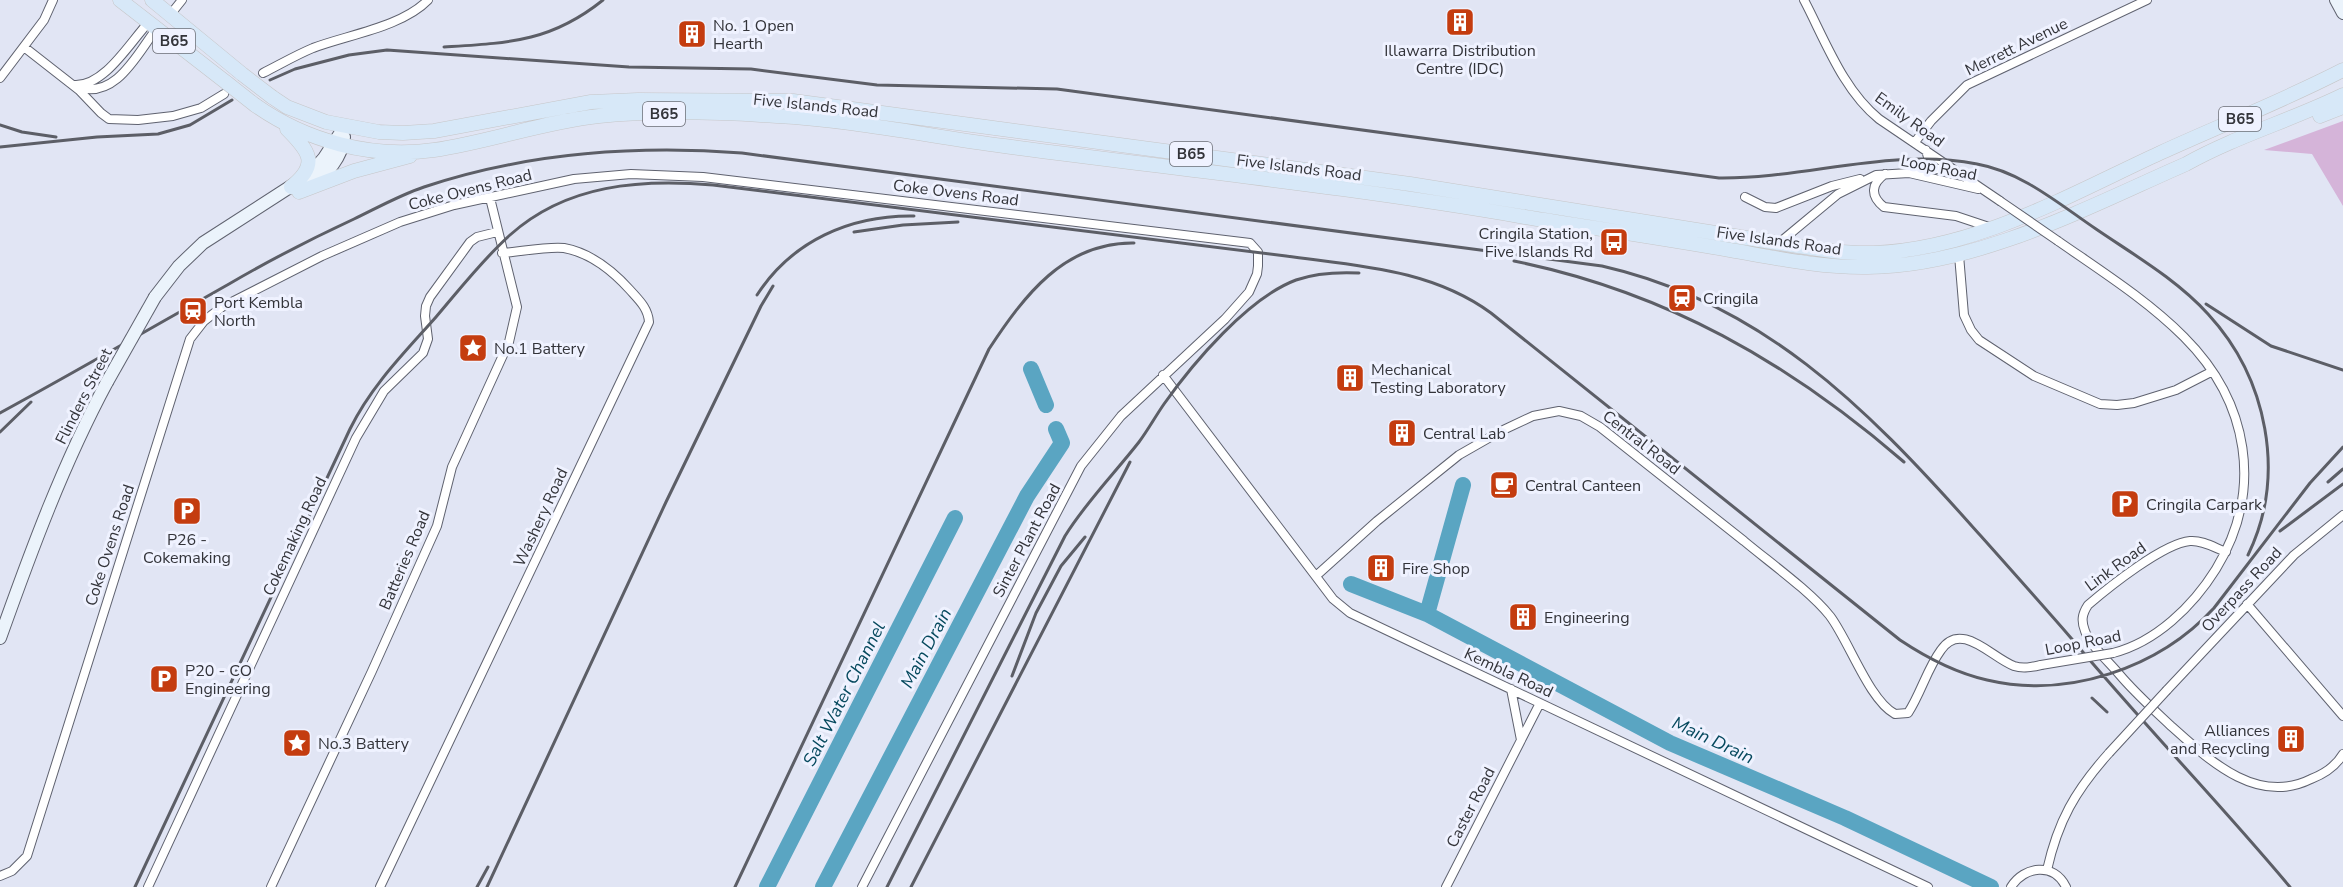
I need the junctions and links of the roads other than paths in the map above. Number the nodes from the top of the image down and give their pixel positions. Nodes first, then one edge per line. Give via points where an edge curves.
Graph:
1 (53, 0) edge
2 (120, 0) edge
3 (182, 0) edge
4 (428, 0) edge
5 (1804, 0) edge
6 (2147, 0) edge
7 (2336, 0) edge
8 (158, 2) edge
9 (2343, 13) edge
10 (170, 15) junction
11 (153, 25) junction
12 (24, 47) junction
13 (2343, 70) edge
14 (262, 73) dead end
15 (0, 78) edge
16 (72, 84) junction
17 (225, 88) junction
18 (2343, 90) edge
19 (2343, 95) edge
20 (2343, 107) edge
21 (2314, 109) junction
22 (278, 121) junction
23 (345, 126) junction
24 (1915, 142) junction
25 (338, 144) junction
26 (439, 149) junction
27 (1925, 149) junction
28 (2186, 164) junction
29 (1949, 166) junction
30 (1888, 173) junction
31 (1911, 173) junction
32 (1875, 175) junction
33 (1850, 188) junction
34 (295, 190) junction
35 (1984, 191) junction
36 (1815, 192) junction
37 (1745, 197) dead end
38 (490, 198) junction
39 (1992, 228) junction
40 (497, 232) junction
41 (1779, 243) junction
42 (1253, 245) joint
43 (502, 253) junction
44 (1959, 255) junction
45 (2211, 372) junction
46 (1163, 375) junction
47 (2343, 515) edge
48 (2226, 552) junction
49 (1317, 575) junction
50 (2247, 604) junction
51 (0, 638) edge
52 (1511, 689) junction
53 (1540, 703) junction
54 (1905, 715) joint
55 (2343, 716) edge
56 (1521, 741) junction
57 (2343, 754) edge
58 (2047, 870) junction
59 (0, 876) edge
60 (2011, 886) edge
61 (148, 887) edge
62 (271, 887) edge
63 (380, 887) edge
64 (862, 887) edge
65 (1446, 887) edge
66 (1928, 887) edge
67 (2066, 887) edge

1 - 12 street via 44,21
2 - 11 main road, Five Islands Road / B65
3 - 10 street
4 - 14 street via 410,13 356,36 314,48
5 - 24 street, Emily Road via 1856,95 1879,119
6 - 24 street, Merrett Avenue via 1967,85
7 - 9 street
8 - 10 main road, Five Islands Road / B65
10 - 23 main road, Five Islands Road / B65, bridge via 287,107
11 - 16 street via 102,76 84,84
11 - 16 street via 125,71 111,84 91,90
11 - 17 main road, Five Islands Road / B65
12 - 15 street
12 - 16 street
13 - 39 main road, Five Islands Road / B65
16 - 17 street via 104,116 118,120 181,114 201,108
17 - 22 main road, Five Islands Road / B65, bridge
18 - 21 main road
19 - 21 main road, Five Islands Road / B65
20 - 28 main road, B65
21 - 28 main road, Five Islands Road / B65 via 2216,147
22 - 25 main road, Five Islands Road / B65
22 - 34 main road via 304,147 309,160
23 - 25 street, Flinders Street
23 - 41 main road, Five Islands Road / B65 via 403,133 434,130 591,102 794,101 1410,184
24 - 27 street, Emily Road
25 - 26 main road, Five Islands Road / B65 via 406,152
25 - 34 street, Flinders Street
26 - 34 main road
26 - 44 main road, Five Islands Road / B65 via 596,116 778,116 1406,198 1782,260 1869,267
27 - 29 street, Emily Road
27 - 31 street via 1928,164
28 - 44 main road, Five Islands Road / B65 via 1997,243
29 - 31 street
29 - 35 street, Loop Road
30 - 31 street, Loop Road
30 - 32 street, Loop Road
30 - 39 street, Loop Road via 1873,189 1884,207 1956,216
31 - 35 street, Loop Road
32 - 33 street, Loop Road
32 - 36 street
33 - 36 street
33 - 41 street, Loop Road
34 - 51 street, Flinders Street, bridge via 223,228 179,266 155,297 62,474
35 - 45 street, Loop Road, bridge via 2135,296 2185,338
36 - 37 street via 1772,208
38 - 40 street, Batteries Road
38 - 42 street, Coke Ovens Road via 574,179 631,174 703,177
38 - 59 street, Coke Ovens Road via 400,222 322,256 222,307 196,330 185,351 27,856 12,872
39 - 41 main road, Five Islands Road / B65 via 1899,251 1839,252
40 - 43 street, Batteries Road
40 - 61 street, Cokemaking Road via 470,242 430,297 425,310 428,336 423,353 384,391 356,438
42 - 46 street, Sinter Plant Road via 1258,252 1258,266 1249,292
43 - 62 street, Batteries Road via 517,307 510,342 452,467 437,526
43 - 63 street, Washery Road via 562,248 592,258 612,271 643,304 649,322
44 - 45 street via 1964,315 1971,330 1978,340 2034,376 2100,404 2117,405 2151,399
45 - 48 street, Loop Road via 2238,424 2246,469 2241,511
46 - 49 street, Kembla Road
46 - 64 street, Sinter Plant Road via 1109,429 1081,466
47 - 50 street, Overpass Road via 2294,555
48 - 54 street, Loop Road, bridge via 2203,588 2170,623 2147,640 2113,653 2022,668 1971,640 1953,640 1940,651
48 - 57 street, Link Road via 2192,540 2170,546 2088,605 2082,619 2086,635 2134,691 2205,756 2233,775 2265,786 2291,787 2324,772
49 - 52 street, Kembla Road via 1350,613
49 - 54 street, Central Road via 1459,455 1533,416 1570,412 1591,420 1818,604 1836,625 1886,707
50 - 55 street
50 - 58 street, Overpass Road, bridge via 2078,790 2058,830
52 - 53 street, Kembla Road
52 - 56 street
53 - 56 street, Caster Road
53 - 66 street, Kembla Road
56 - 65 street, Caster Road
58 - 60 street via 2024,873
58 - 67 street

